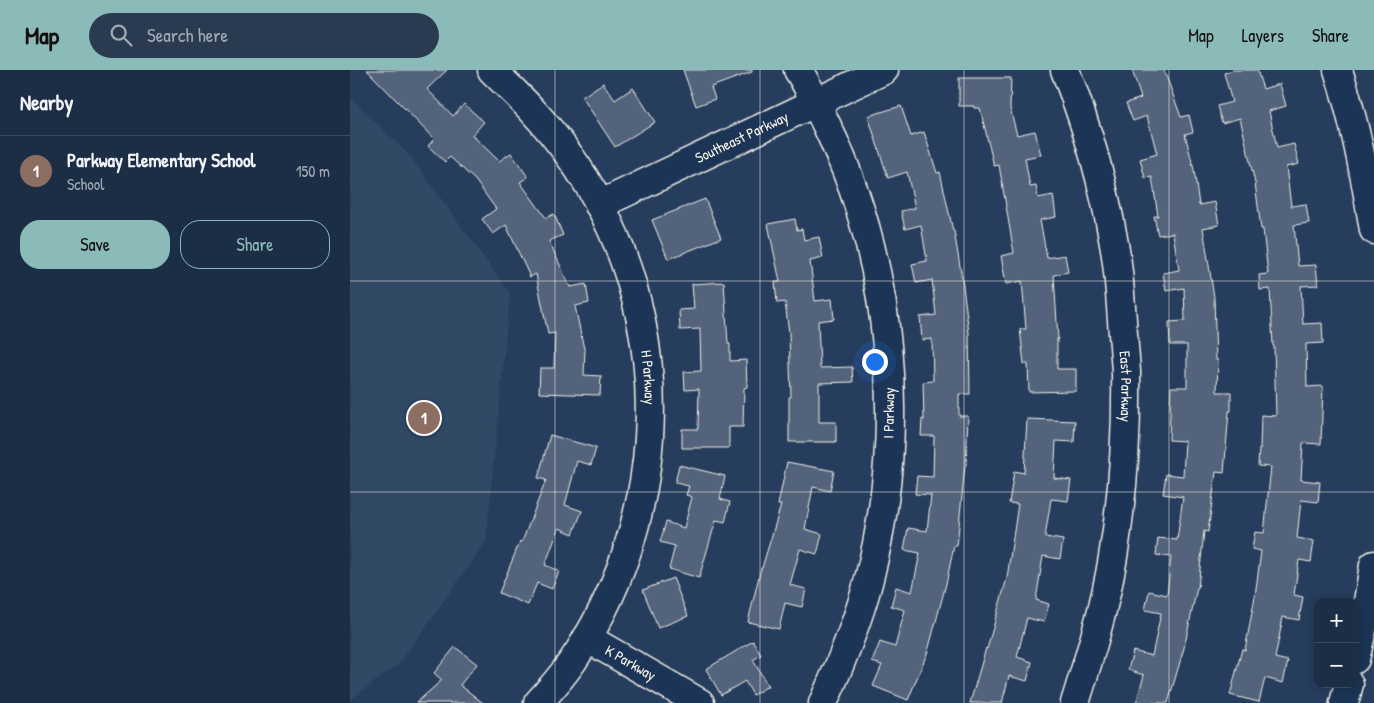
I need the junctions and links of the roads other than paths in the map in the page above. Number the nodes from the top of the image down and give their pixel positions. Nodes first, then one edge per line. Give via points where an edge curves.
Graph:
1 (492, 70) edge
2 (798, 70) edge
3 (884, 70) edge
4 (1065, 70) edge
5 (1338, 70) edge
6 (816, 102) junction
7 (600, 205) junction
8 (1374, 230) edge
9 (1374, 564) edge
10 (587, 638) junction
11 (1359, 643) edge
12 (1348, 688) edge
13 (538, 703) edge
14 (700, 703) edge
15 (823, 703) edge
16 (1075, 703) edge
17 (1344, 703) edge

1 - 7 street, H Parkway via 562,145
2 - 6 street, I Parkway
3 - 6 street, Southeast Parkway
4 - 16 street, East Parkway via 1095,160 1115,246 1126,372 1126,430 1113,558 1100,620
5 - 8 street via 1364,172
6 - 7 street, Southeast Parkway
6 - 15 street, I Parkway via 844,164 872,253 885,322 891,417 886,487 869,579 839,668
7 - 10 street, H Parkway via 631,282 642,326 650,417 647,463 629,544 609,596
9 - 11 street
10 - 13 street, H Parkway
10 - 14 street, K Parkway
12 - 17 street

